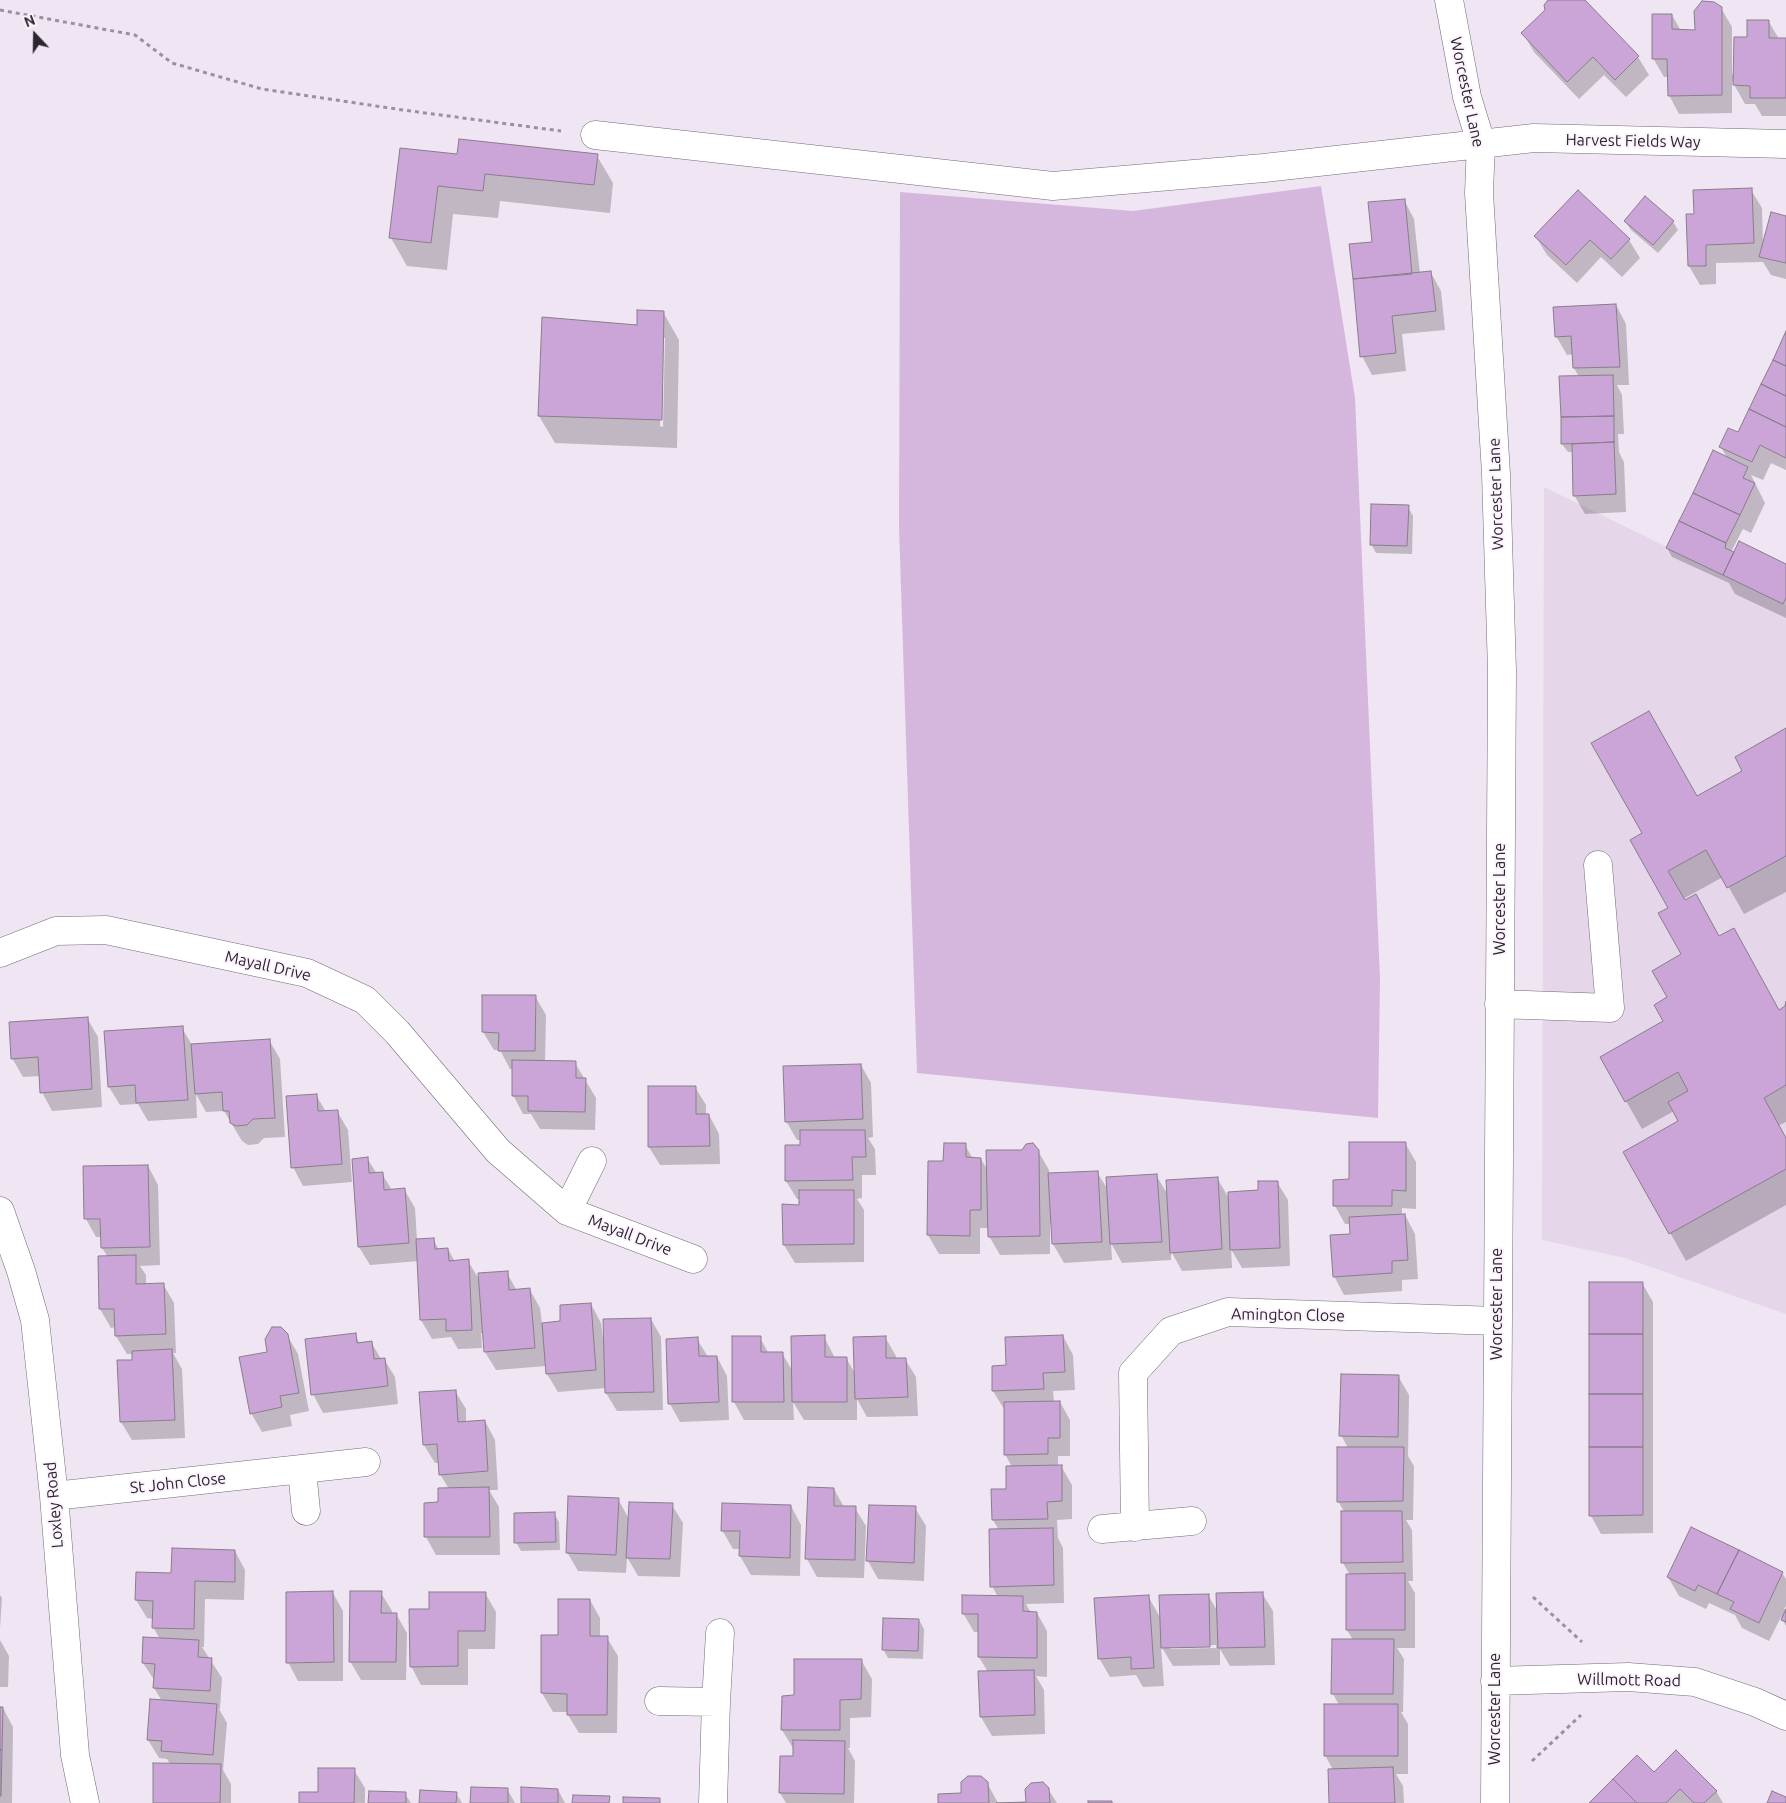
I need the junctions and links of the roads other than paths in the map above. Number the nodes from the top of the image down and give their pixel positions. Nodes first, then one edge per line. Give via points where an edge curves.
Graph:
1 (1449, 0) edge
2 (595, 135) road end
3 (1481, 143) junction
4 (1786, 144) edge
5 (1598, 865) dead end
6 (0, 953) edge
7 (1499, 1004) junction
8 (592, 1161) dead end
9 (0, 1211) edge
10 (567, 1211) junction
11 (693, 1259) dead end
12 (1497, 1321) junction
13 (366, 1462) dead end
14 (302, 1470) junction
15 (54, 1496) junction
16 (306, 1511) dead end
17 (1192, 1520) dead end
18 (1135, 1527) junction
19 (1102, 1529) dead end
20 (720, 1632) dead end
21 (1495, 1681) junction
22 (658, 1701) dead end
23 (716, 1702) junction
24 (1786, 1716) edge
25 (86, 1803) edge
26 (713, 1803) edge
27 (1495, 1803) edge

1 - 3 street, Worcester Lane via 1466,97
2 - 3 street, Harvest Fields Way via 1053,186 1264,168
3 - 4 street, Harvest Fields Way via 1534,138
3 - 7 street, Worcester Lane via 1479,193 1496,474 1502,671
5 - 7 street via 1610,1008
6 - 10 street, Mayall Drive via 56,932 106,930 307,973 365,1000 397,1032 498,1151
7 - 12 street, Worcester Lane
8 - 10 street, Mayall Drive
9 - 15 street, Loxley Road via 35,1320
10 - 11 street, Mayall Drive
12 - 18 street, Amington Close via 1228,1312 1171,1331 1132,1373
12 - 21 street, Worcester Lane
13 - 14 street, St John Close
14 - 15 street, St John Close
14 - 16 street
15 - 25 street, Loxley Road via 75,1755
17 - 18 street
18 - 19 street
20 - 23 street
21 - 24 street, Willmott Road via 1628,1677 1696,1682
21 - 27 street, Worcester Lane
22 - 23 street
23 - 26 street

